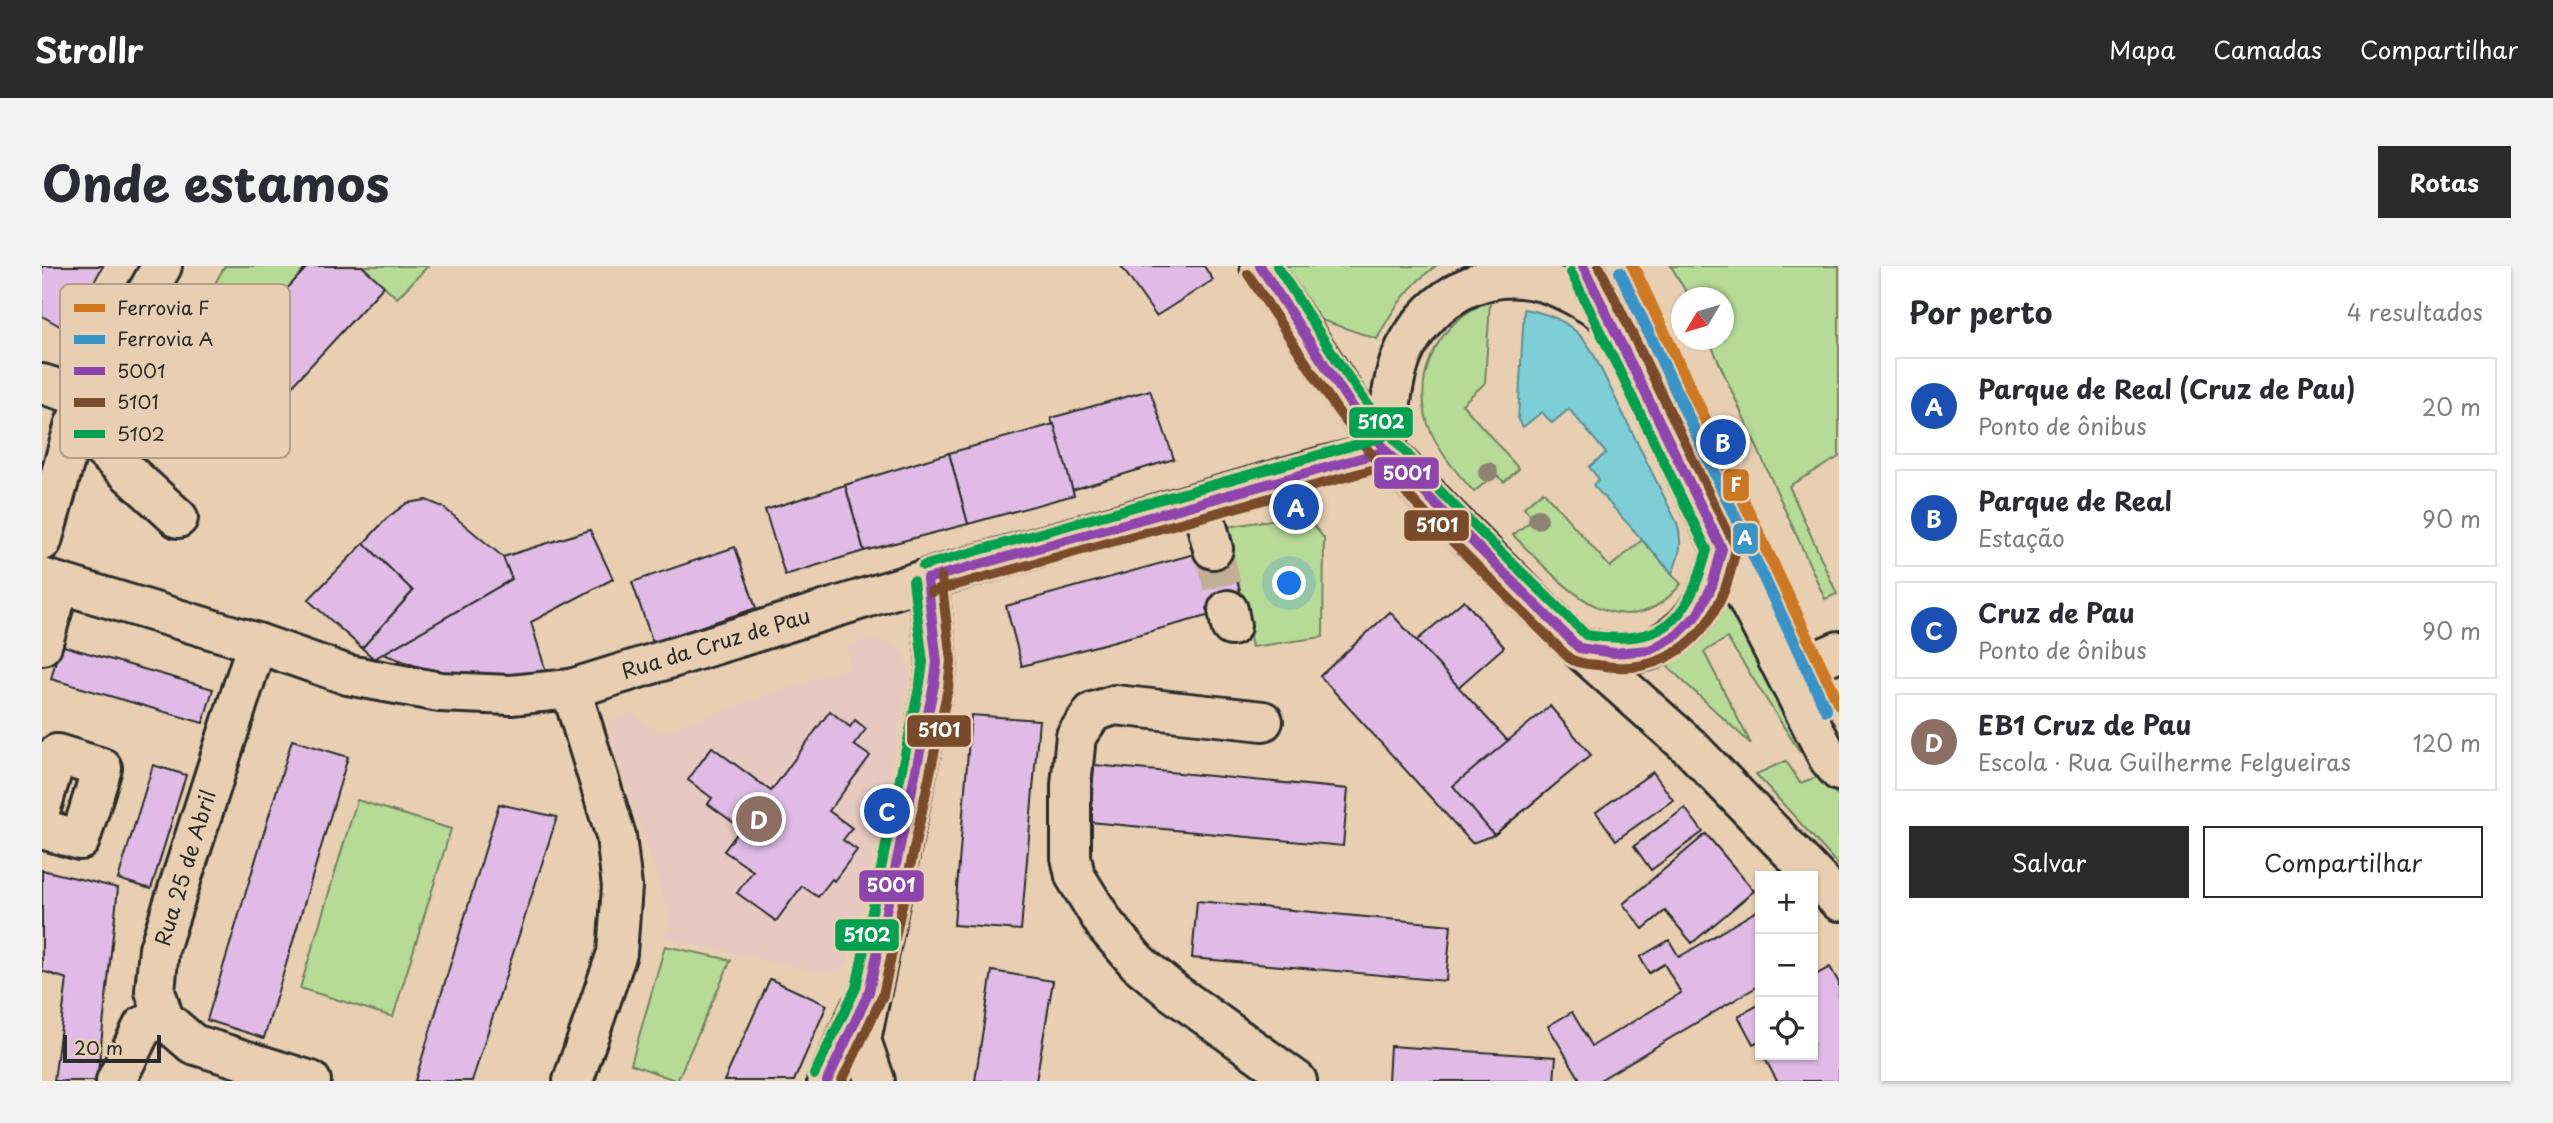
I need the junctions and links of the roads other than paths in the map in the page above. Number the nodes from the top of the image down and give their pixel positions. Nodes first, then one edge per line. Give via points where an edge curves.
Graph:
1 (162, 266) edge
2 (1260, 266) edge
3 (1583, 266) edge
4 (152, 284) edge
5 (1609, 316) junction
6 (42, 384) edge
7 (60, 396) edge
8 (1386, 451) junction
9 (67, 458) edge
10 (124, 458) edge
11 (1201, 502) junction
12 (178, 518) dead end
13 (42, 541) edge
14 (1213, 549) tunnel mouth
15 (1722, 549) junction
16 (927, 579) junction
17 (51, 581) edge
18 (257, 643) junction
19 (42, 645) edge
20 (1579, 648) junction
21 (1839, 652) edge
22 (1778, 660) junction
23 (571, 690) junction
24 (1264, 721) dead end
25 (1839, 771) edge
26 (43, 795) edge
27 (42, 829) edge
28 (1839, 901) edge
29 (869, 992) junction
30 (163, 1019) junction
31 (833, 1076) edge
32 (116, 1081) edge
33 (312, 1081) edge
34 (573, 1081) edge
35 (875, 1081) edge
36 (1297, 1081) edge

1 - 4 street
2 - 8 street
3 - 5 street
5 - 8 street via 1543,282 1508,276 1472,285 1445,299 1405,348 1394,383
5 - 15 street
6 - 7 street
8 - 11 street, Rua da Cruz de Pau
8 - 20 street
9 - 13 street
10 - 12 street
11 - 14 street
11 - 16 street, Rua da Cruz de Pau
15 - 20 street via 1698,614 1678,635 1650,650 1614,653
15 - 22 street
16 - 23 street, Rua da Cruz de Pau
16 - 29 street via 937,662 934,685
17 - 18 street, Rua da Cruz de Pau
17 - 19 street
18 - 23 street, Rua da Cruz de Pau via 348,675 440,692 512,695
18 - 30 street, Rua 25 de Abril via 159,948 155,991
20 - 28 street via 1690,747
21 - 22 street via 1818,660
22 - 25 street
23 - 34 street via 616,836 622,887 617,953
24 - 36 street via 1115,705 1093,712 1076,736 1071,857 1075,876 1106,926 1138,963
26 - 27 street via 57,754 102,768 80,840
29 - 31 street
29 - 35 street via 861,1040
30 - 32 street via 144,1026
30 - 33 street via 193,1044

